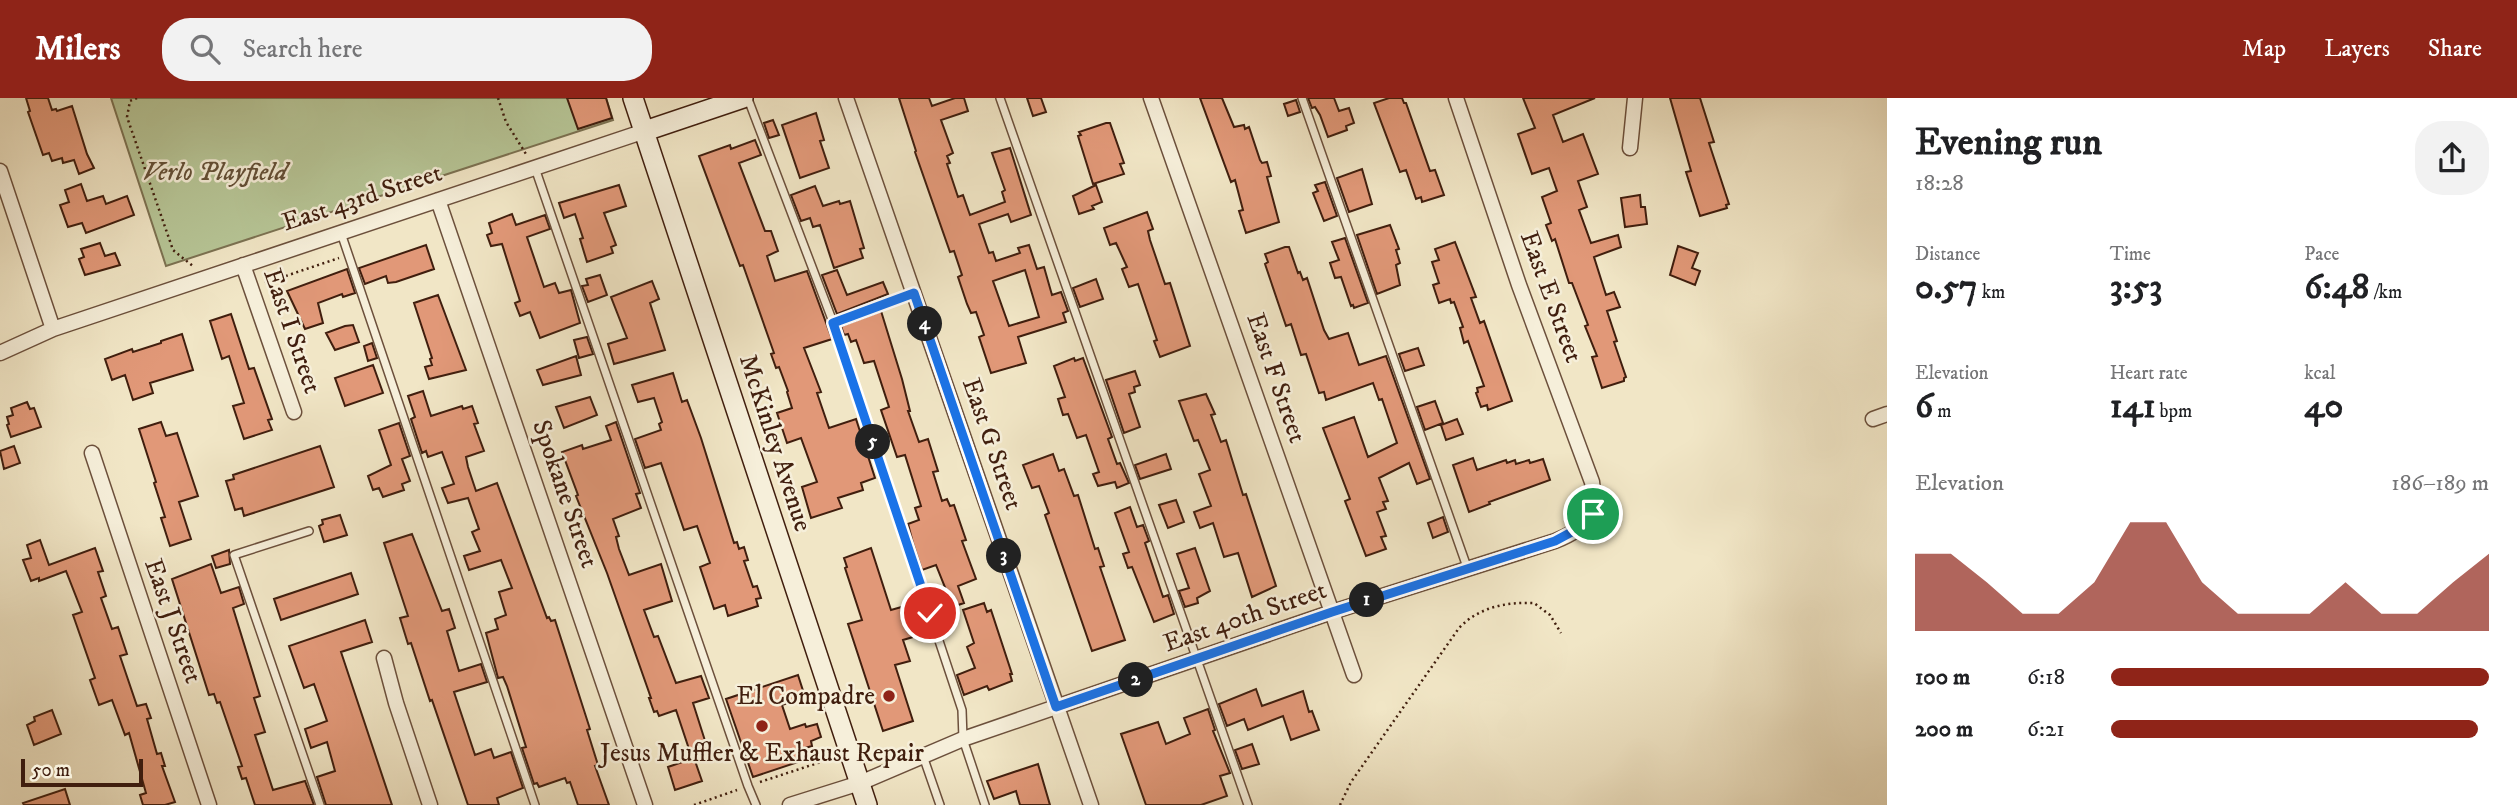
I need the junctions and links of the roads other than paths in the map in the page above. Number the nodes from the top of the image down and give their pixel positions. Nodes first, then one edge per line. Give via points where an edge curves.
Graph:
1 (633, 98) edge
2 (745, 98) edge
3 (846, 98) edge
4 (1000, 98) edge
5 (1151, 98) edge
6 (1302, 98) edge
7 (1456, 98) edge
8 (1635, 98) edge
9 (645, 131) junction
10 (1630, 148) dead end
11 (535, 168) junction
12 (0, 171) edge
13 (438, 200) junction
14 (341, 232) junction
15 (243, 265) junction
16 (914, 293) junction
17 (833, 323) junction
18 (53, 329) junction
19 (0, 353) edge
20 (295, 412) dead end
21 (92, 453) dead end
22 (1593, 514) joint
23 (309, 531) dead end
24 (1467, 567) junction
25 (1332, 612) junction
26 (384, 658) dead end
27 (1198, 659) junction
28 (1354, 675) dead end
29 (1056, 707) junction
30 (963, 739) junction
31 (923, 756) junction
32 (860, 783) junction
33 (209, 805) edge
34 (320, 805) edge
35 (429, 805) edge
36 (535, 805) edge
37 (645, 805) edge
38 (756, 805) edge
39 (790, 805) edge
40 (867, 805) edge
41 (940, 805) edge
42 (985, 805) edge
43 (1091, 805) edge
44 (1248, 805) edge

1 - 9 main road, McKinley Avenue
2 - 9 main road, East 43rd Street
2 - 17 lane
3 - 16 street, East G Street
4 - 27 lane
5 - 25 street, East F Street
6 - 24 lane
7 - 22 street, East E Street via 1592,482
8 - 10 street
9 - 11 street, East 43rd Street
9 - 32 main road, McKinley Avenue
11 - 13 street, East 43rd Street
11 - 38 lane
12 - 18 street
13 - 14 street, East 43rd Street
13 - 37 street, Spokane Street
14 - 15 street, East 43rd Street
14 - 36 lane
15 - 18 street, East 43rd Street
15 - 20 street, East I Street
16 - 17 lane
16 - 29 street, East G Street
17 - 30 lane via 962,710
18 - 19 street, East 43rd Street
21 - 33 street, East J Street
22 - 24 street, East 40th Street via 1569,535
23 - 34 lane via 234,555
24 - 25 street, East 40th Street
25 - 27 street, East 40th Street
25 - 28 street, East F Street
26 - 35 street
27 - 29 street, East 40th Street
27 - 44 lane
29 - 30 street, East 40th Street
29 - 43 street, East G Street
30 - 31 street, East 40th Street
30 - 42 lane
31 - 32 street, East 40th Street
31 - 41 lane
32 - 39 street, East 40th Street
32 - 40 main road, McKinley Avenue

